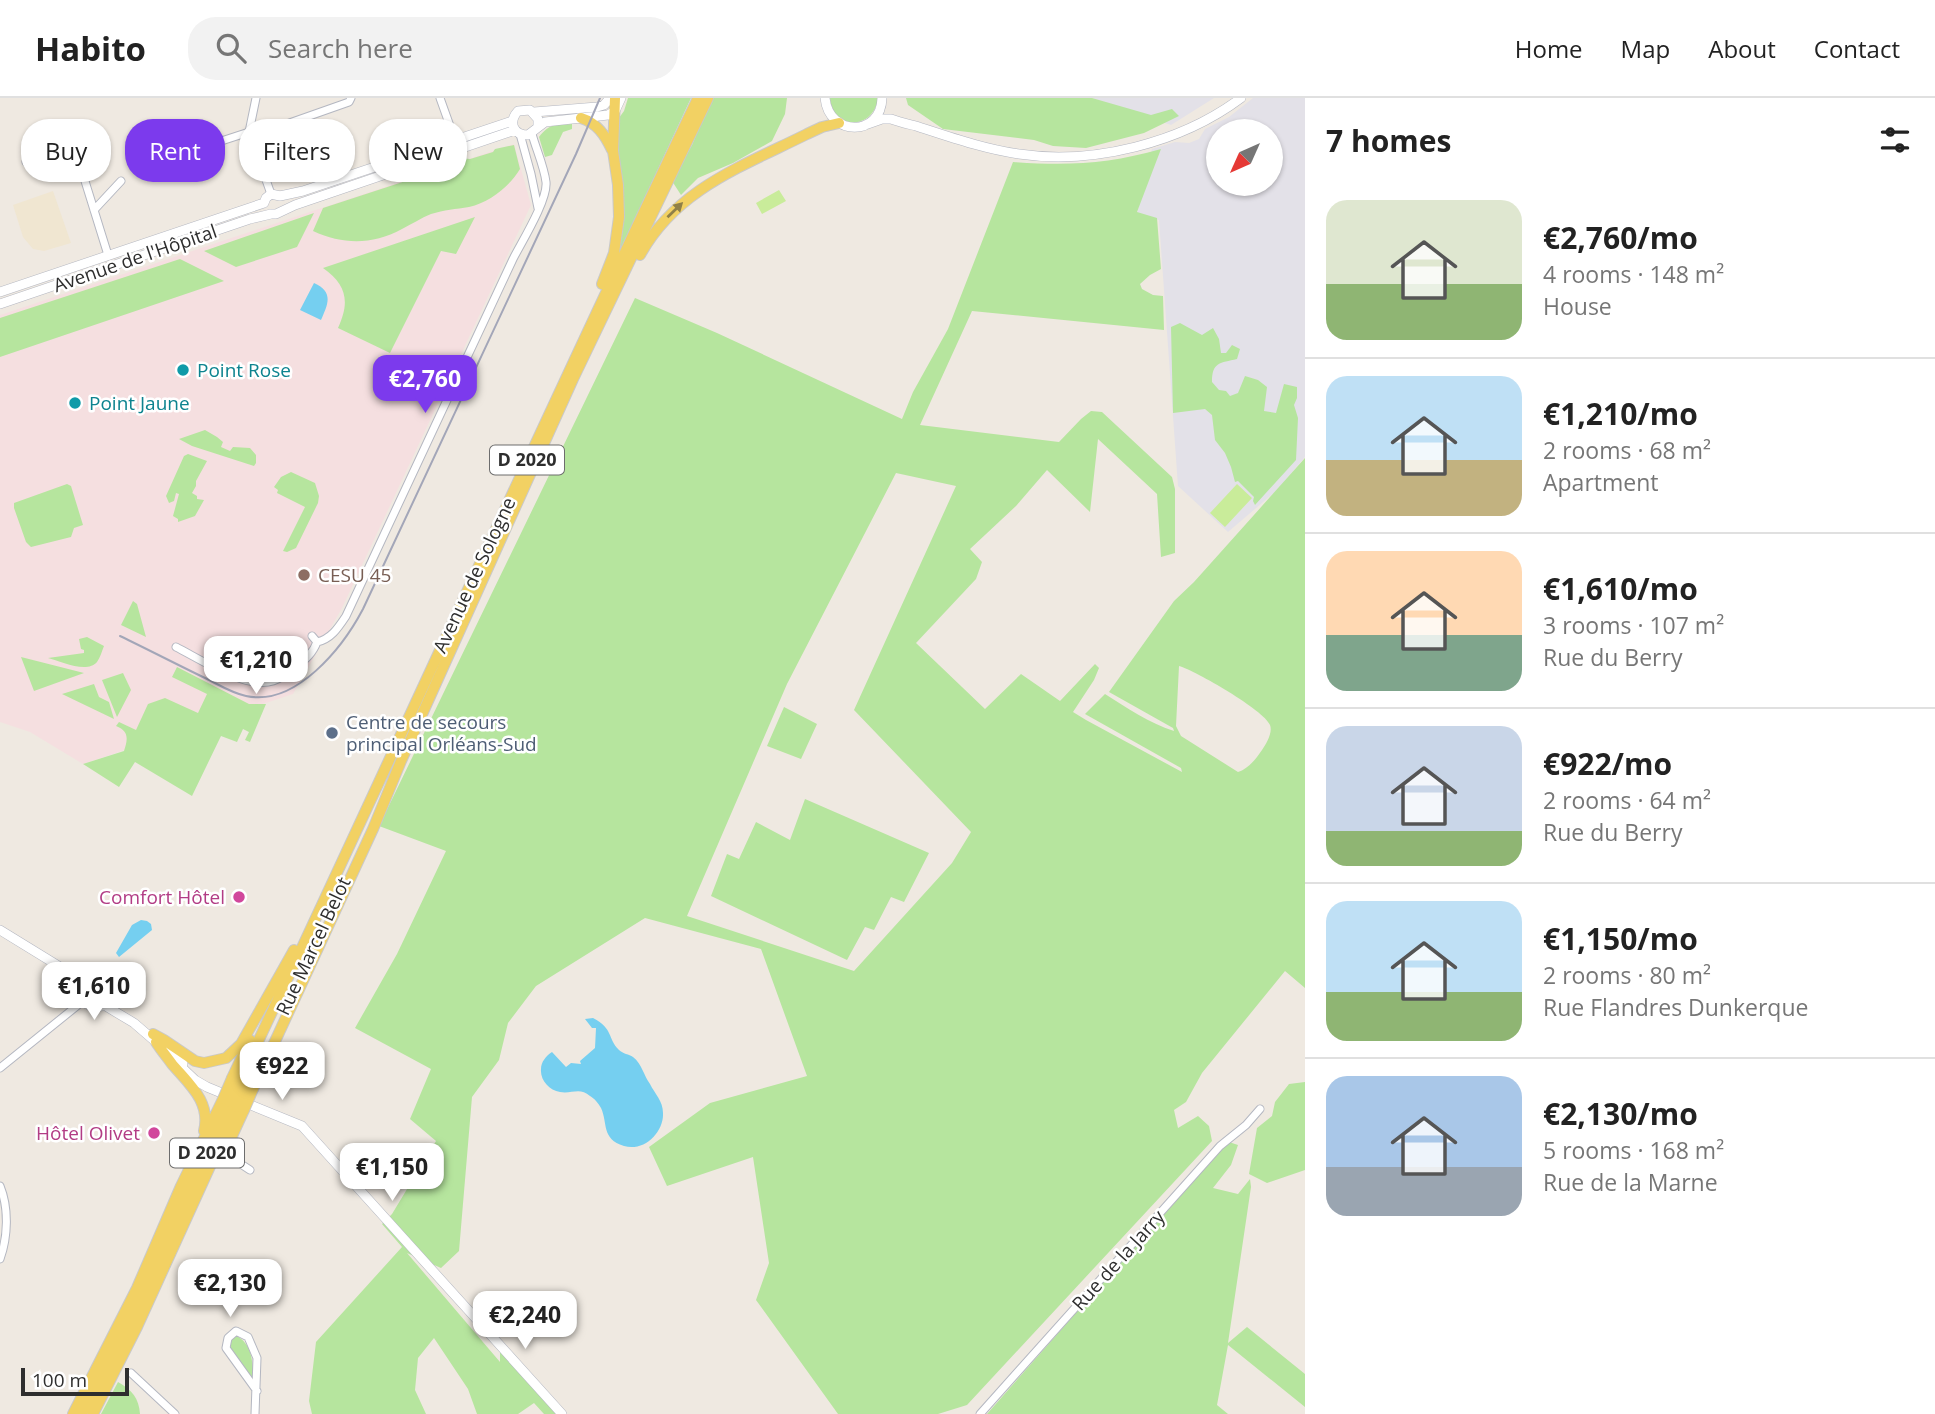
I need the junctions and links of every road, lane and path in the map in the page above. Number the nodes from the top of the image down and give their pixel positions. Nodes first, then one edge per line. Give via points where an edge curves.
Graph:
1 (256, 98) edge
2 (351, 98) edge
3 (440, 98) edge
4 (610, 98) edge
5 (615, 98) edge
6 (621, 98) edge
7 (698, 98) edge
8 (708, 98) edge
9 (825, 98) edge
10 (883, 98) edge
11 (1241, 98) edge
12 (614, 111) junction
13 (534, 112) junction
14 (581, 118) junction
15 (252, 119) edge
16 (301, 119) edge
17 (448, 119) edge
18 (839, 123) junction
19 (865, 125) junction
20 (914, 125) junction
21 (516, 129) junction
22 (535, 131) junction
23 (467, 138) edge
24 (613, 151) junction
25 (369, 169) edge
26 (531, 174) junction
27 (543, 174) junction
28 (121, 181) dead end
29 (85, 182) edge
30 (270, 182) edge
31 (276, 195) junction
32 (264, 203) junction
33 (283, 210) junction
34 (538, 210) junction
35 (94, 211) junction
36 (271, 214) junction
37 (110, 255) junction
38 (121, 263) junction
39 (107, 268) junction
40 (0, 292) edge
41 (0, 304) edge
42 (592, 343) junction
43 (473, 577) junction
44 (176, 647) dead end
45 (360, 825) junction
46 (0, 930) edge
47 (83, 981) junction
48 (83, 1001) junction
49 (107, 1001) junction
50 (264, 1005) junction
51 (155, 1038) junction
52 (0, 1068) edge
53 (243, 1084) junction
54 (231, 1102) junction
55 (1260, 1109) dead end
56 (224, 1153) junction
57 (250, 1170) dead end
58 (187, 1173) junction
59 (0, 1186) edge
60 (188, 1206) junction
61 (0, 1259) edge
62 (129, 1343) junction
63 (131, 1373) dead end
64 (257, 1391) junction
65 (72, 1414) edge
66 (82, 1414) edge
67 (93, 1414) edge
68 (175, 1414) edge
69 (256, 1414) edge
70 (562, 1414) edge
71 (980, 1414) edge

1 - 15 street
2 - 16 street
3 - 17 street
4 - 13 street via 597,107
5 - 12 main road
6 - 12 street
7 - 43 main road, Avenue de Sologne / D 2020
8 - 42 main road, D 2020
9 - 18 street via 828,112
10 - 19 street via 880,111
10 - 20 street via 893,113
11 - 20 street via 1181,132 1138,146 1074,157 996,151
12 - 14 street
12 - 24 main road
13 - 21 street via 515,114
13 - 22 street via 538,119
14 - 22 street via 545,122
14 - 24 main road via 606,136
18 - 19 street
42 -> 18 main road via 643,250 678,206 701,187 822,127
19 - 20 street via 882,119
21 - 22 street via 528,135
21 - 23 street
21 - 26 street
21 - 33 street
22 - 27 street
24 - 43 main road via 619,217 614,253 495,512
25 - 31 street
26 - 27 street
26 - 34 street
27 - 34 street via 545,192
28 - 35 street
29 - 35 street
30 - 31 street
31 - 32 street
31 - 33 street via 284,201
32 - 36 street
32 - 37 street, Avenue de l'Hôpital
33 - 36 street
34 - 44 street via 346,616 329,638 315,639 314,650 306,659 272,682 239,678
35 - 37 street
36 - 38 street, Avenue de l'Hôpital
37 - 38 street
37 - 39 street
37 - 40 street, Avenue de l'Hôpital
38 - 39 street, Avenue de l'Hôpital
39 - 41 street, Avenue de l'Hôpital
42 - 53 main road, Rue Marcel Belot / D 2020 via 401,761
43 - 45 main road, Avenue de Sologne / D 2020
45 - 50 main road
45 - 53 main road, Rue Marcel Belot / D 2020
46 - 47 street
47 - 48 street
47 - 49 street via 91,975 105,978 112,989
48 - 49 street via 94,1007
48 - 52 street
49 - 51 street
50 - 51 main road via 241,1044 218,1060 195,1061
50 - 53 main road
51 - 54 street
51 - 58 main road via 205,1108 205,1128
53 - 54 main road, Rue Marcel Belot / D 2020, bridge
53 - 54 main road, bridge
54 - 56 main road
54 - 58 main road
54 - 60 main road, Rue Marcel Belot / D 2020
54 - 70 street via 302,1126
55 - 71 street, Rue de la Jarry via 1220,1146
56 - 57 street
56 - 62 main road via 148,1315
58 - 65 main road via 137,1288
59 - 61 street via 5,1200 5,1240
60 - 62 main road, D 2020
60 - 66 main road, D 2020
62 - 67 main road, D 2020
63 - 68 street
64 - 64 street via 257,1358 248,1337 236,1331 226,1348
64 - 69 street

